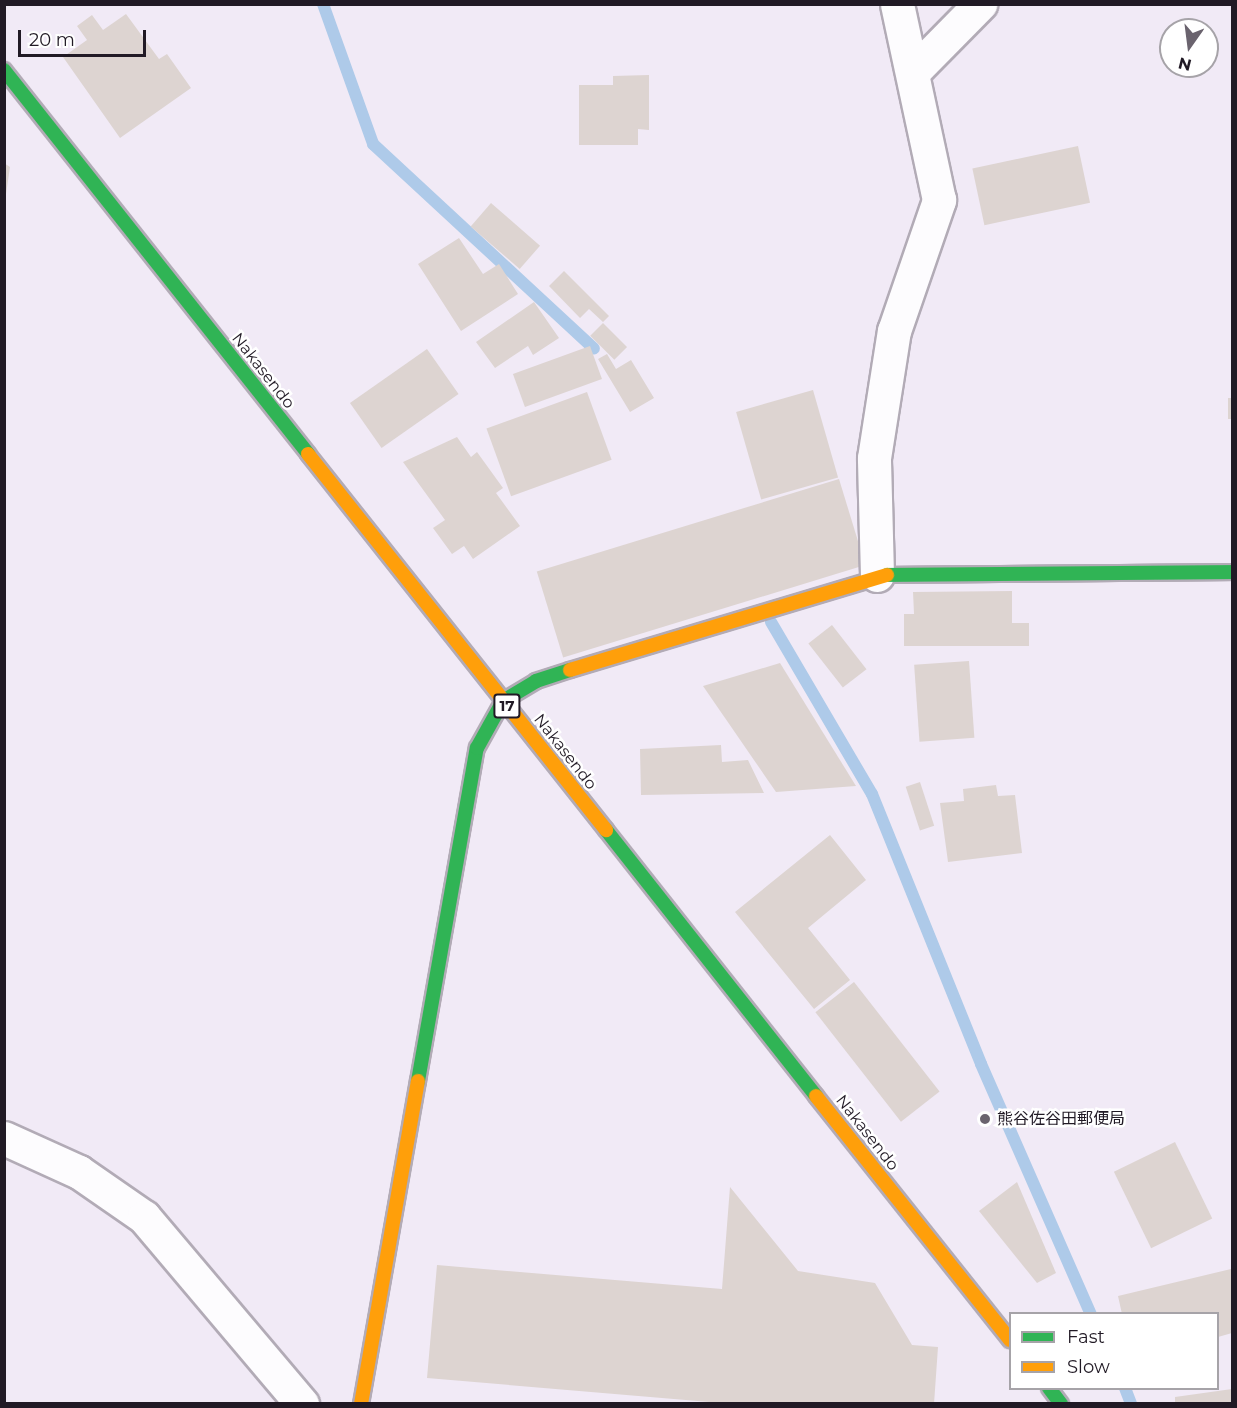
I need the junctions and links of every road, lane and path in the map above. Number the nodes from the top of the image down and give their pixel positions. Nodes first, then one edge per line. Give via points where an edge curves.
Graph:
1 (897, 4) edge
2 (980, 4) edge
3 (4, 70) edge
4 (915, 70) junction
5 (1233, 572) edge
6 (877, 575) junction
7 (503, 701) junction
8 (4, 1138) edge
9 (1009, 1337) edge
10 (1050, 1390) edge
11 (302, 1404) edge
12 (361, 1404) edge
13 (1061, 1404) edge

1 - 4 street
2 - 4 street
3 - 7 main road, Nakasendo / 17
4 - 6 street via 939,200 894,331 874,459
5 - 6 main road
6 - 7 main road via 536,681
7 - 9 main road, Nakasendo / 17
7 - 12 main road via 477,748
8 - 11 street via 79,1172 144,1217
10 - 13 main road

